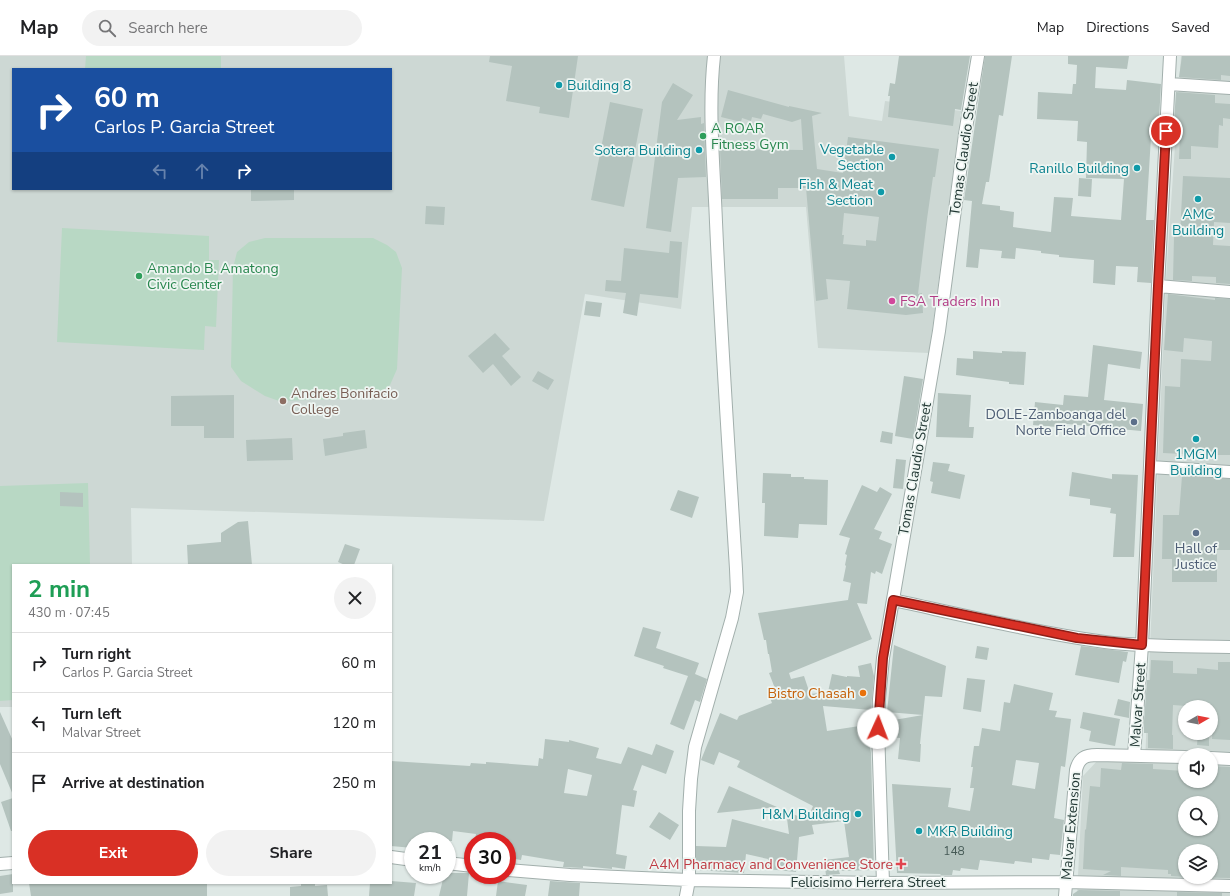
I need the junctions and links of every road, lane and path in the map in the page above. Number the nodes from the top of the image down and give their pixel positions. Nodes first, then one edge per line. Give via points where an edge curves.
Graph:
1 (714, 56) edge
2 (978, 56) edge
3 (1170, 56) edge
4 (1169, 84) junction
5 (1230, 88) edge
6 (1158, 286) junction
7 (1230, 292) edge
8 (1150, 467) junction
9 (1230, 472) edge
10 (893, 600) junction
11 (1142, 645) junction
12 (1230, 647) edge
13 (1134, 756) junction
14 (1178, 757) edge
15 (1218, 758) edge
16 (1230, 759) edge
17 (392, 857) edge
18 (404, 859) edge
19 (12, 863) edge
20 (0, 864) edge
21 (516, 871) edge
22 (689, 880) junction
23 (1066, 882) junction
24 (883, 883) junction
25 (1230, 886) edge
26 (1169, 890) edge
27 (686, 896) edge
28 (1065, 896) edge

1 - 22 street via 713,132 736,592 732,618 695,747 689,810
2 - 10 street, Tomas Claudio Street via 939,331
3 - 4 street, Malvar Street
4 - 5 street
4 - 6 street, Malvar Street
6 - 7 street
6 - 8 street, Malvar Street
8 - 9 street
8 - 11 street, Malvar Street
10 - 11 street via 1053,633
10 - 24 street, Tomas Claudio Street via 883,658 879,712
11 - 12 street
11 - 13 street, Malvar Street
13 - 14 street
13 - 23 street, Malvar Extension via 1090,755 1078,763
15 - 16 street
17 - 18 street
19 - 20 street
21 - 22 street, Felicisimo Herrera Street
22 - 24 street, Felicisimo Herrera Street
22 - 27 street
23 - 24 street, Felicisimo Herrera Street
23 - 26 street, Felicisimo Herrera Street
23 - 28 street, Malvar Extension
25 - 26 street, Felicisimo Herrera Street

